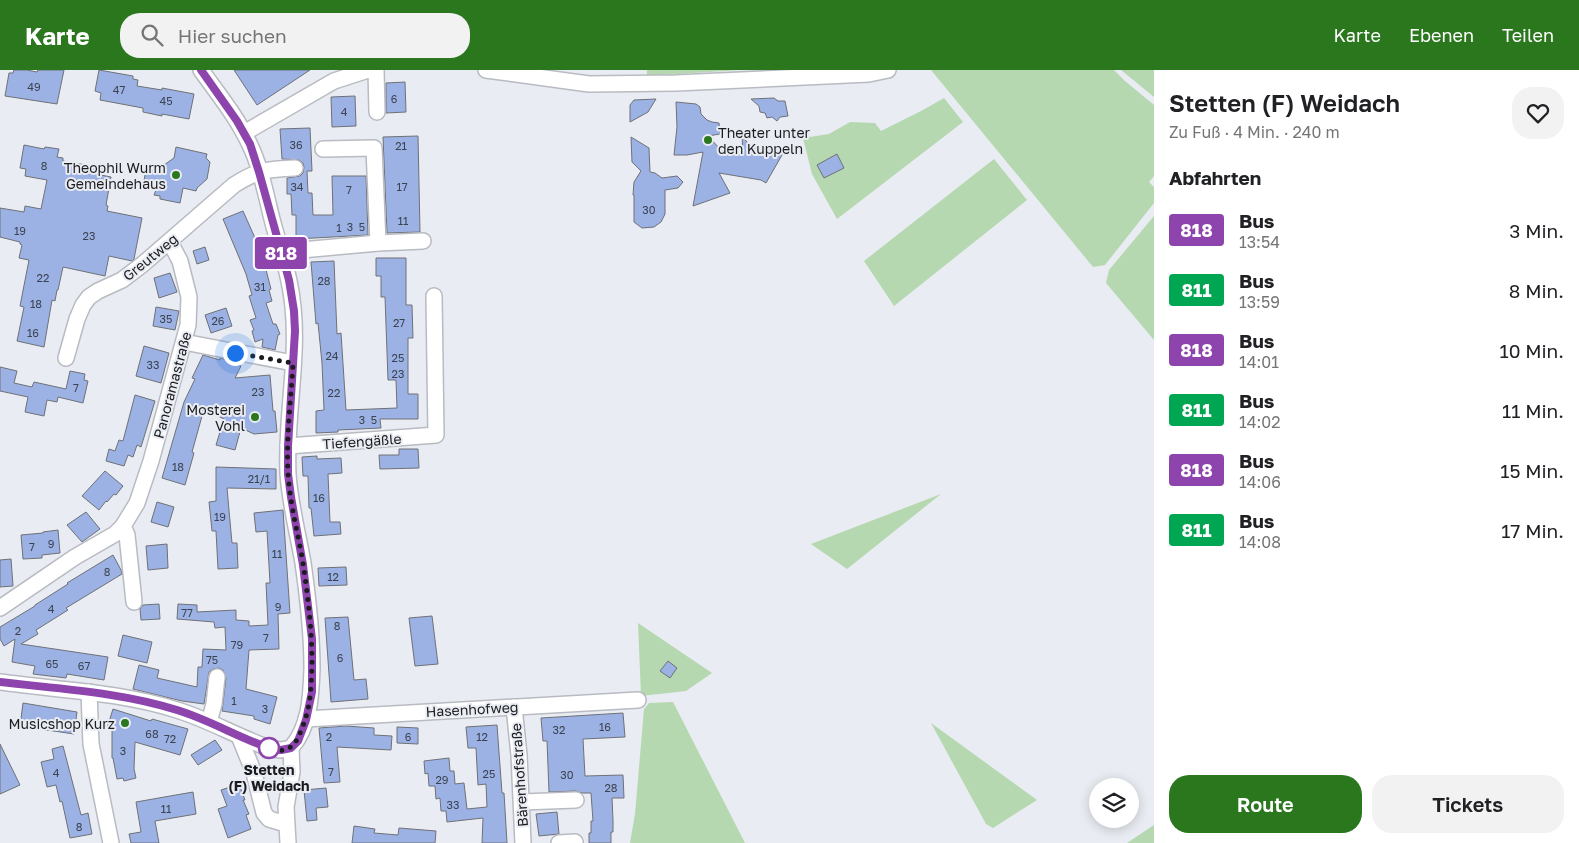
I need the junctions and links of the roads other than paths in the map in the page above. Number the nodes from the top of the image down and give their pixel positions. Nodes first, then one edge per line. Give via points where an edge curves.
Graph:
1 (201, 70) edge
2 (376, 70) edge
3 (486, 70) edge
4 (888, 70) edge
5 (361, 71) edge
6 (377, 112) dead end
7 (244, 133) junction
8 (323, 149) dead end
9 (295, 168) dead end
10 (259, 172) junction
11 (423, 240) dead end
12 (170, 242) junction
13 (378, 243) junction
14 (280, 252) junction
15 (434, 296) dead end
16 (184, 342) junction
17 (66, 358) dead end
18 (293, 363) junction
19 (288, 446) junction
20 (124, 526) junction
21 (134, 602) dead end
22 (0, 608) edge
23 (218, 677) dead end
24 (0, 682) edge
25 (88, 692) junction
26 (638, 700) dead end
27 (514, 707) junction
28 (306, 720) junction
29 (209, 722) junction
30 (239, 736) junction
31 (291, 748) junction
32 (576, 800) dead end
33 (522, 802) junction
34 (286, 824) junction
35 (575, 842) edge
36 (111, 843) edge
37 (288, 843) edge
38 (523, 843) edge
39 (559, 843) edge

1 - 7 street
2 - 6 street
3 - 4 street via 589,84 620,84 743,81 869,74
5 - 7 street via 328,85
7 - 10 street
8 - 13 street via 374,148
9 - 10 street, Greutweg
10 - 12 street, Greutweg via 234,185
10 - 14 street
11 - 13 street
12 - 16 street, Panoramastraße via 180,261 189,297
12 - 17 street, Greutweg via 122,280 89,297 77,319
13 - 14 street
14 - 18 street via 294,311
15 - 19 street, Tiefengäßle via 436,435
16 - 18 street
16 - 20 street, Panoramastraße via 149,469 137,503
18 - 19 street
19 - 28 street via 288,474 312,639 312,692
20 - 21 street
20 - 22 street, Panoramastraße
23 - 29 street
24 - 25 street
25 - 29 street via 177,710
25 - 36 street via 91,744
26 - 27 street, Hasenhofweg
27 - 28 street, Hasenhofweg
27 - 33 street, Bärenhofstraße
28 - 31 street via 298,741
29 - 30 street
30 - 31 street via 272,749
30 - 34 street via 254,772 264,813 269,819
31 - 34 street via 292,772
32 - 33 street
33 - 38 street, Bärenhofstraße
34 - 37 street
35 - 39 street

